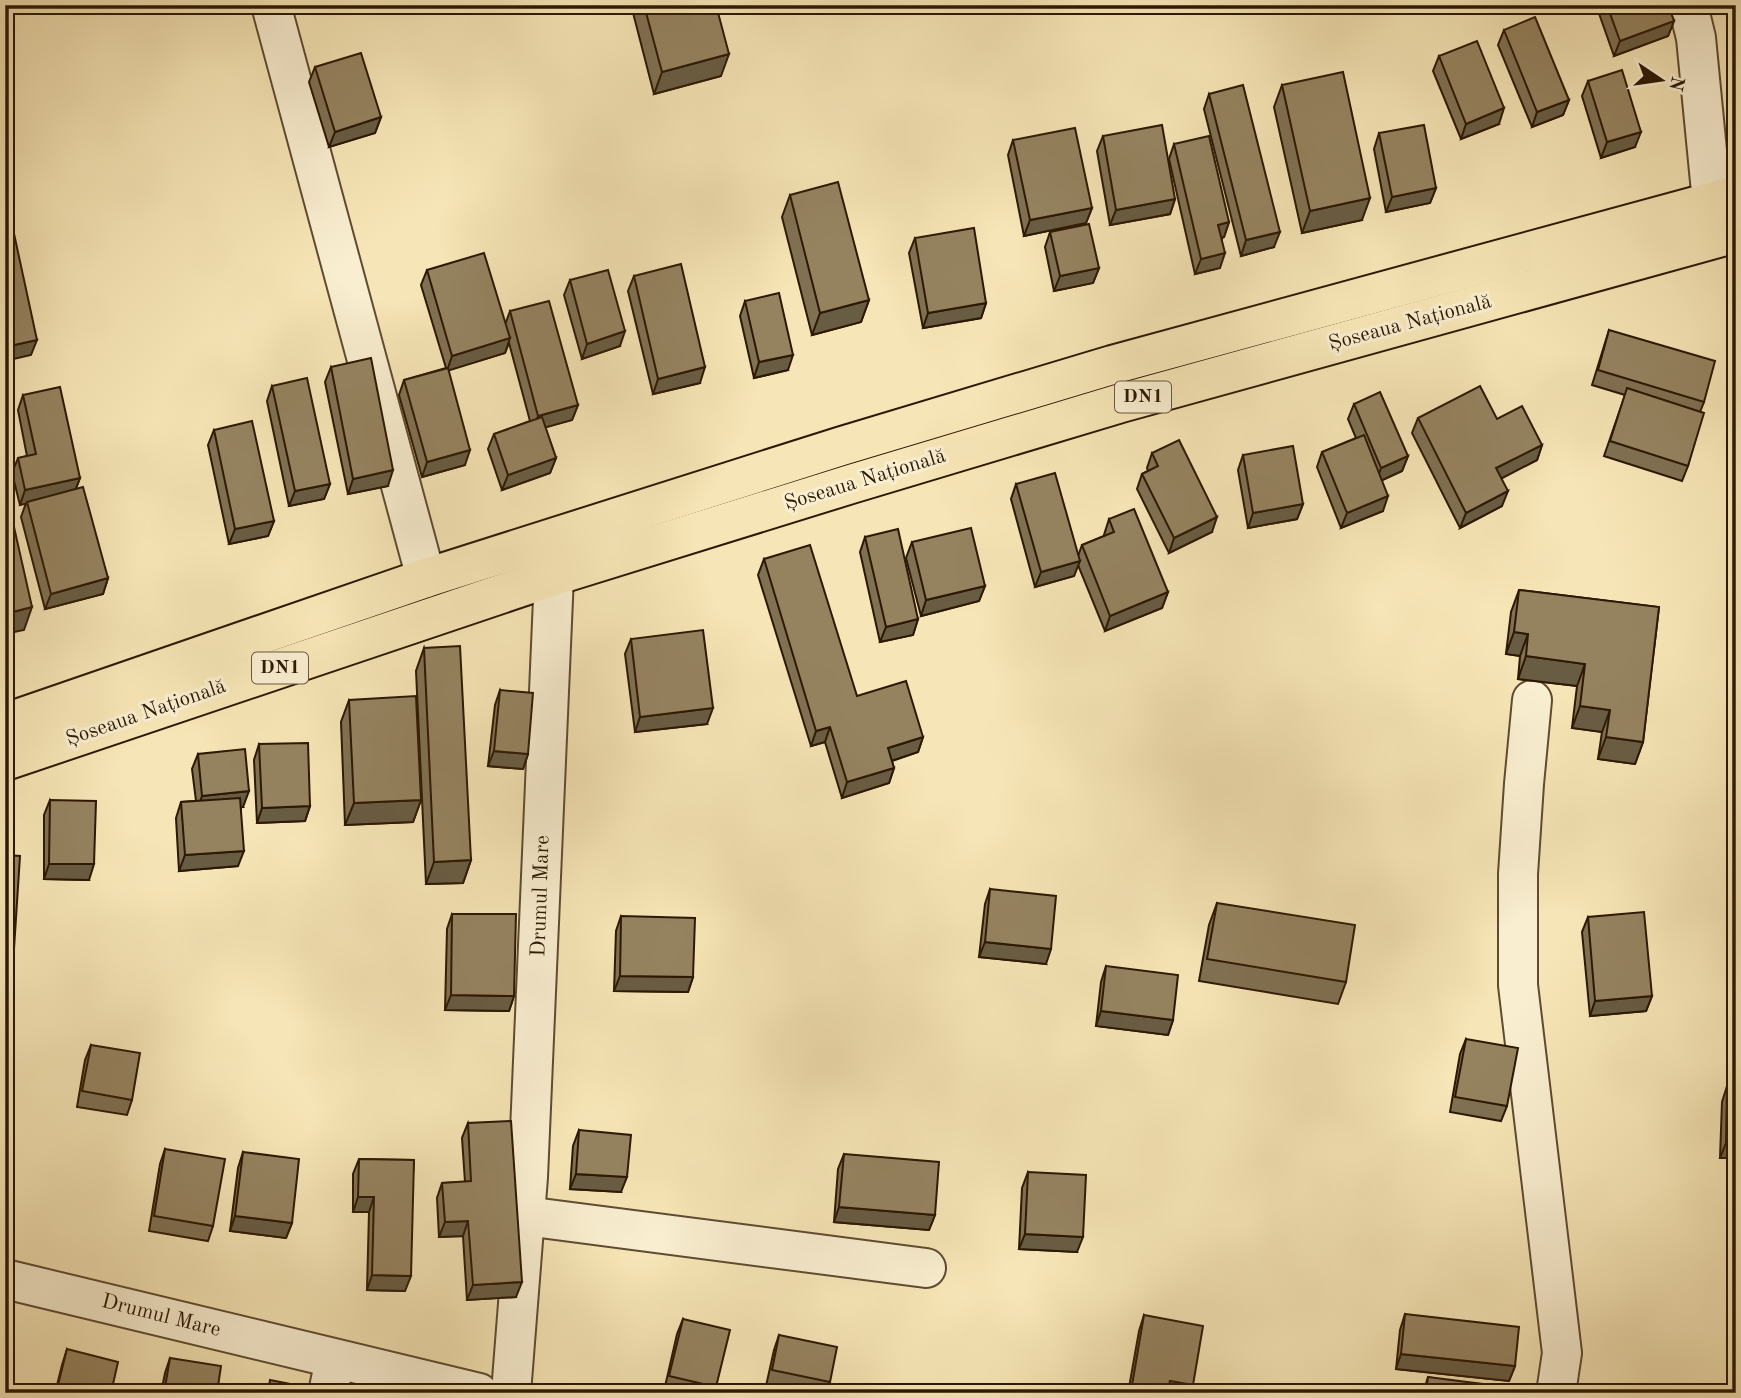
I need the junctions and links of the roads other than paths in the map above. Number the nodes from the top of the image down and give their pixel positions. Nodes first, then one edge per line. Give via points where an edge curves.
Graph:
1 (271, 5) edge
2 (1688, 5) edge
3 (1724, 199) edge
4 (1736, 233) edge
5 (554, 576) junction
6 (426, 578) junction
7 (1532, 700) dead end
8 (5, 723) edge
9 (5, 761) edge
10 (525, 1216) junction
11 (926, 1268) dead end
12 (5, 1279) edge
13 (331, 1376) edge
14 (479, 1393) edge
15 (511, 1393) edge
16 (1556, 1393) edge

1 - 6 street
2 - 3 street
3 - 6 highway, Șoseaua Națională / DN1 via 1112,365
4 - 5 highway, Șoseaua Națională / DN1 via 1121,403
5 - 9 highway, Șoseaua Națională / DN1
5 - 10 street, Drumul Mare
6 - 8 highway, Șoseaua Națională / DN1
7 - 16 street via 1518,874 1518,985 1562,1353
10 - 11 street
10 - 15 street, Drumul Mare
12 - 13 street, Drumul Mare
13 - 14 street, Drumul Mare

